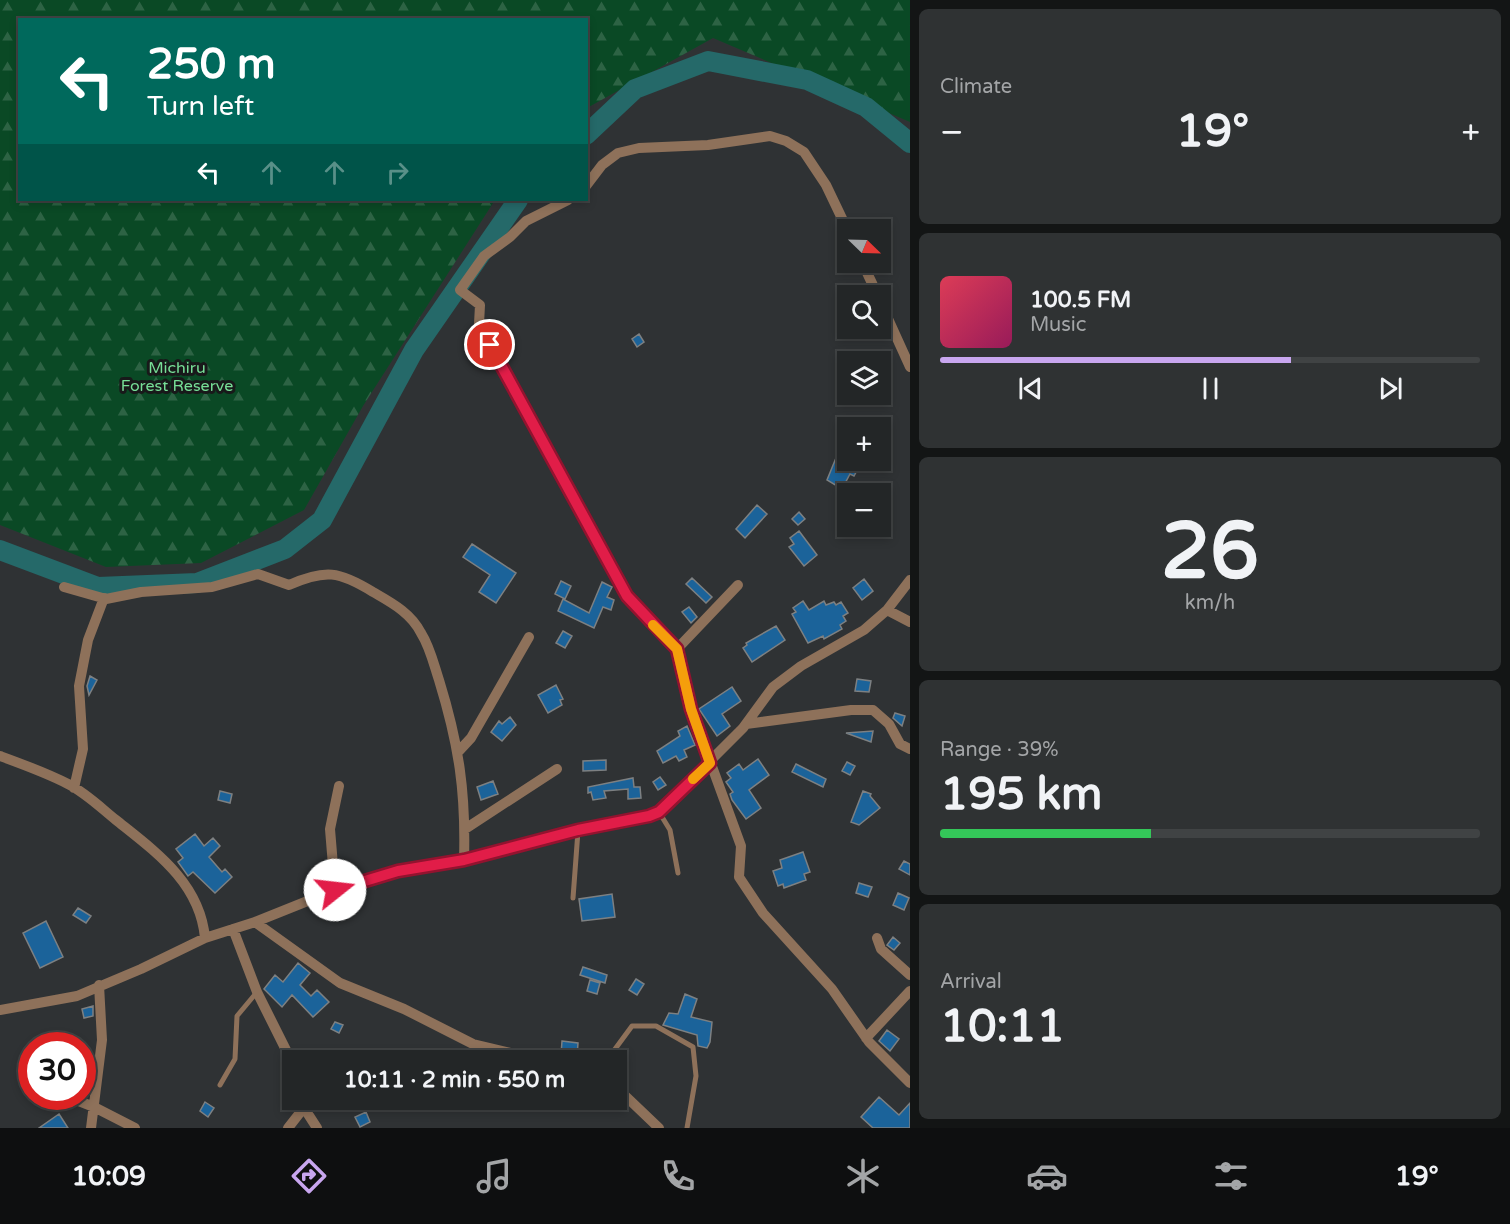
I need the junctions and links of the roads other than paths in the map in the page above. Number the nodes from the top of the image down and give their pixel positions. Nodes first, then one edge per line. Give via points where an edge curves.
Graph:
1 (588, 183) edge
2 (566, 201) edge
3 (842, 219) edge
4 (891, 325) edge
5 (910, 367) edge
6 (910, 580) edge
7 (738, 585) dead end
8 (64, 587) dead end
9 (104, 598) junction
10 (887, 610) junction
11 (910, 622) edge
12 (529, 638) dead end
13 (677, 649) junction
14 (746, 724) junction
15 (910, 748) edge
16 (458, 752) junction
17 (0, 756) edge
18 (710, 763) junction
19 (557, 769) dead end
20 (339, 786) dead end
21 (74, 788) junction
22 (659, 812) junction
23 (465, 829) junction
24 (578, 830) junction
25 (464, 860) junction
26 (678, 873) dead end
27 (335, 890) junction
28 (573, 898) dead end
29 (255, 922) junction
30 (233, 928) junction
31 (205, 938) junction
32 (877, 938) dead end
33 (910, 975) edge
34 (99, 985) junction
35 (910, 991) edge
36 (257, 992) junction
37 (0, 1010) edge
38 (866, 1038) junction
39 (286, 1050) edge
40 (498, 1050) edge
41 (614, 1050) edge
42 (910, 1083) edge
43 (220, 1084) dead end
44 (96, 1090) edge
45 (627, 1097) edge
46 (96, 1108) edge
47 (94, 1110) edge
48 (300, 1110) edge
49 (307, 1110) edge
50 (91, 1128) edge
51 (135, 1128) edge
52 (288, 1128) edge
53 (317, 1128) edge
54 (659, 1128) edge
55 (687, 1128) edge

1 - 3 street via 618,153 770,136 804,152
2 - 13 street via 526,221 484,256 460,290 480,305 479,324 627,596
4 - 5 street
6 - 10 street
7 - 13 street
8 - 9 street
9 - 16 street via 212,587 258,574 289,585 316,573 350,578 403,610 421,632 443,693
9 - 21 street via 88,640 79,686 83,749
10 - 11 street
10 - 14 street via 864,630 773,687
12 - 16 street via 471,738
13 - 18 street via 691,709
14 - 15 street via 873,710 889,724 900,744
14 - 18 street
16 - 23 street
17 - 21 street
18 - 22 street
18 - 38 street via 741,846 739,877 763,913 832,989
19 - 23 street
20 - 27 street via 330,830
21 - 31 street via 180,875 198,903
22 - 24 street
22 - 26 lane via 670,830
23 - 25 street
24 - 25 street
24 - 28 lane
25 - 27 street via 398,871
27 - 29 street
29 - 30 street
29 - 40 street via 340,983 404,1009 473,1044
30 - 31 street
30 - 36 street
31 - 34 street
32 - 33 street via 881,949
34 - 37 street via 77,996
34 - 44 street via 102,1040
35 - 38 street
36 - 39 street
36 - 43 lane via 237,1016 235,1059
38 - 42 street
41 - 55 lane via 632,1026 656,1026 693,1047 696,1076
45 - 54 street
46 - 51 street
47 - 50 street
48 - 52 street
49 - 53 street

